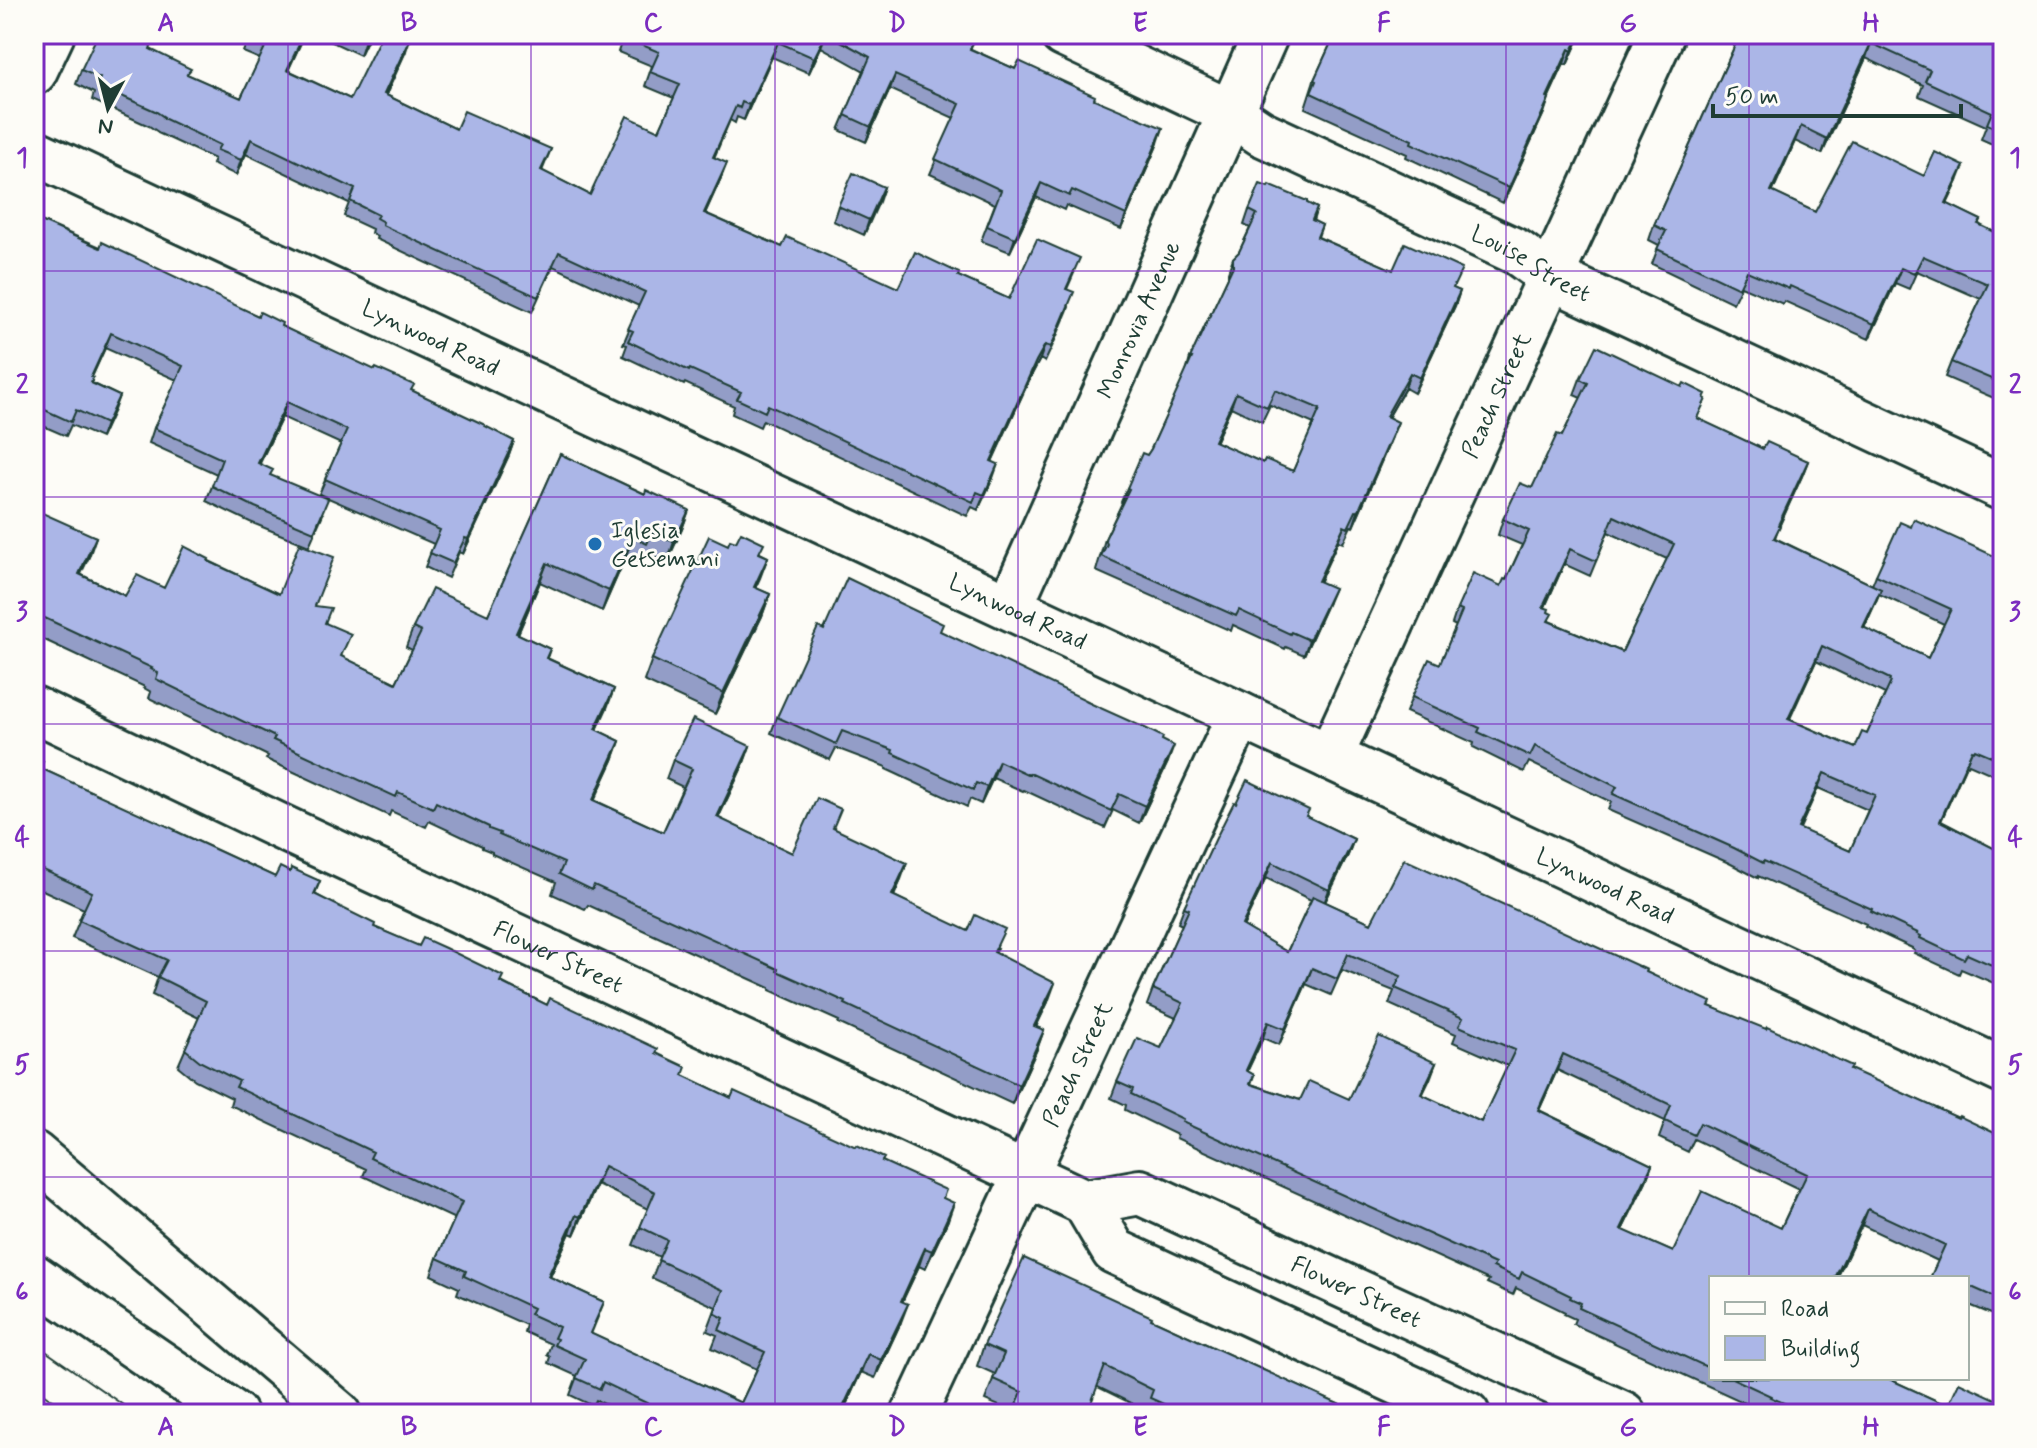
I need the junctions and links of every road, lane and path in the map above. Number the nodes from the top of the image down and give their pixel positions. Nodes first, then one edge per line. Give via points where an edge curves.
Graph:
1 (52, 34) edge
2 (1063, 34) edge
3 (1266, 34) edge
4 (1662, 34) edge
5 (34, 72) edge
6 (1231, 113) junction
7 (34, 152) edge
8 (1551, 277) junction
9 (2003, 488) edge
10 (1010, 606) junction
11 (34, 709) edge
12 (1240, 715) junction
13 (1330, 757) junction
14 (2003, 1071) edge
15 (34, 1154) edge
16 (1026, 1174) junction
17 (1085, 1202) junction
18 (34, 1277) edge
19 (234, 1414) edge
20 (339, 1414) edge
21 (914, 1414) edge
22 (1467, 1414) edge
23 (1623, 1414) edge

1 - 5 main road
2 - 6 main road, Louise Street
3 - 6 main road, Monrovia Avenue
4 - 8 main road, Peach Street
6 - 8 main road, Louise Street via 1261,133 1517,252
6 - 10 main road, Monrovia Avenue
7 - 10 main road, Lynwood Road
8 - 9 main road, Louise Street
8 - 13 main road, Peach Street
10 - 12 main road, Lynwood Road
11 - 16 main road, Flower Street
12 - 13 main road, Lynwood Road
12 - 16 main road, Peach Street
13 - 14 main road, Lynwood Road
15 - 20 main road
16 - 17 main road, Flower Street
16 - 21 main road, Peach Street
17 - 22 main road via 1114,1251
17 - 23 main road, Flower Street via 1140,1192
18 - 19 main road

